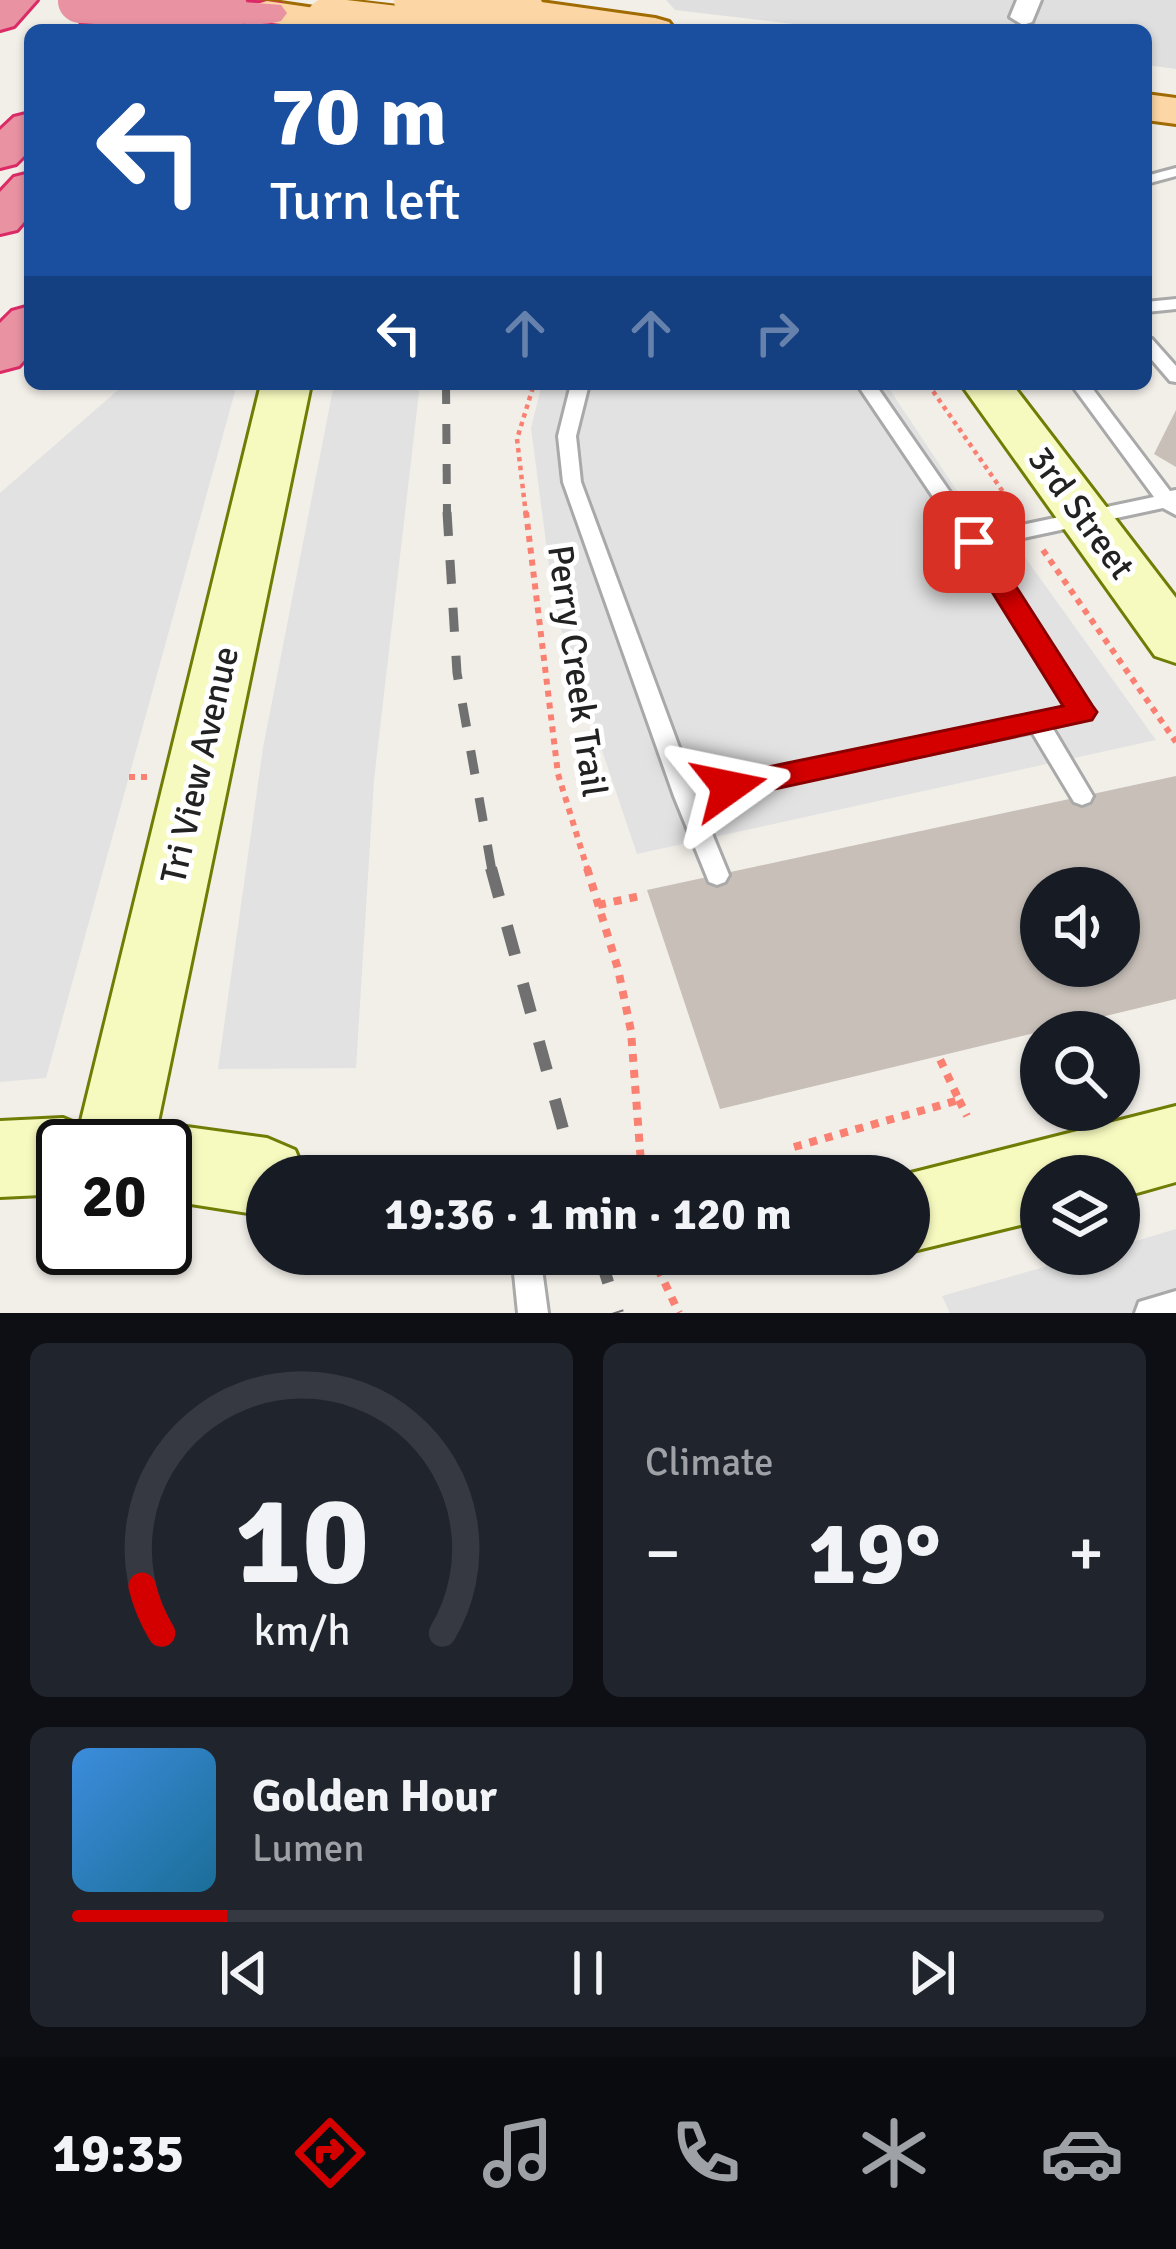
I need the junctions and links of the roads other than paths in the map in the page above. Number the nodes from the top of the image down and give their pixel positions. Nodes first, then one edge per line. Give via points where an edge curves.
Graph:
1 (18, 0) edge
2 (57, 0) edge
3 (142, 0) edge
4 (416, 0) edge
5 (80, 1) edge
6 (245, 10) edge
7 (349, 17) edge
8 (0, 18) edge
9 (123, 24) edge
10 (195, 24) edge
11 (385, 24) edge
12 (613, 24) edge
13 (24, 132) edge
14 (0, 154) edge
15 (24, 194) edge
16 (0, 220) edge
17 (24, 329) edge
18 (1152, 350) edge
19 (0, 355) edge
20 (1176, 377) edge
21 (285, 390) edge
22 (578, 390) edge
23 (870, 390) edge
24 (990, 390) edge
25 (1085, 390) edge
26 (1173, 502) edge
27 (1087, 521) junction
28 (974, 542) junction
29 (1176, 641) edge
30 (1038, 722) junction
31 (685, 796) junction
32 (1082, 796) dead end
33 (717, 875) dead end
34 (120, 1119) edge
35 (1176, 1144) edge
36 (1135, 1155) edge
37 (36, 1157) edge
38 (0, 1159) edge
39 (192, 1166) edge
40 (246, 1174) edge
41 (1020, 1185) edge
42 (930, 1207) edge
43 (528, 1275) edge
44 (1176, 1306) edge
45 (533, 1313) edge
46 (1150, 1313) edge

1 - 8 highway
2 - 5 highway
3 - 9 highway
4 - 12 main road, bridge
5 - 6 highway, bridge
6 - 7 main road
6 - 10 highway
7 - 11 main road, bridge
13 - 14 highway
15 - 16 highway
17 - 19 highway
18 - 20 lane
21 - 34 street, Tri View Avenue
22 - 31 lane via 567,436 572,482
23 - 28 lane
24 - 27 street, 3rd Street
25 - 26 lane
26 - 27 lane
27 - 28 lane
27 - 29 street, 3rd Street
28 - 30 lane via 1082,712
30 - 31 lane
30 - 32 lane
31 - 33 lane
35 - 36 street
37 - 38 street
39 - 40 street
41 - 42 street
43 - 45 lane
44 - 46 lane

